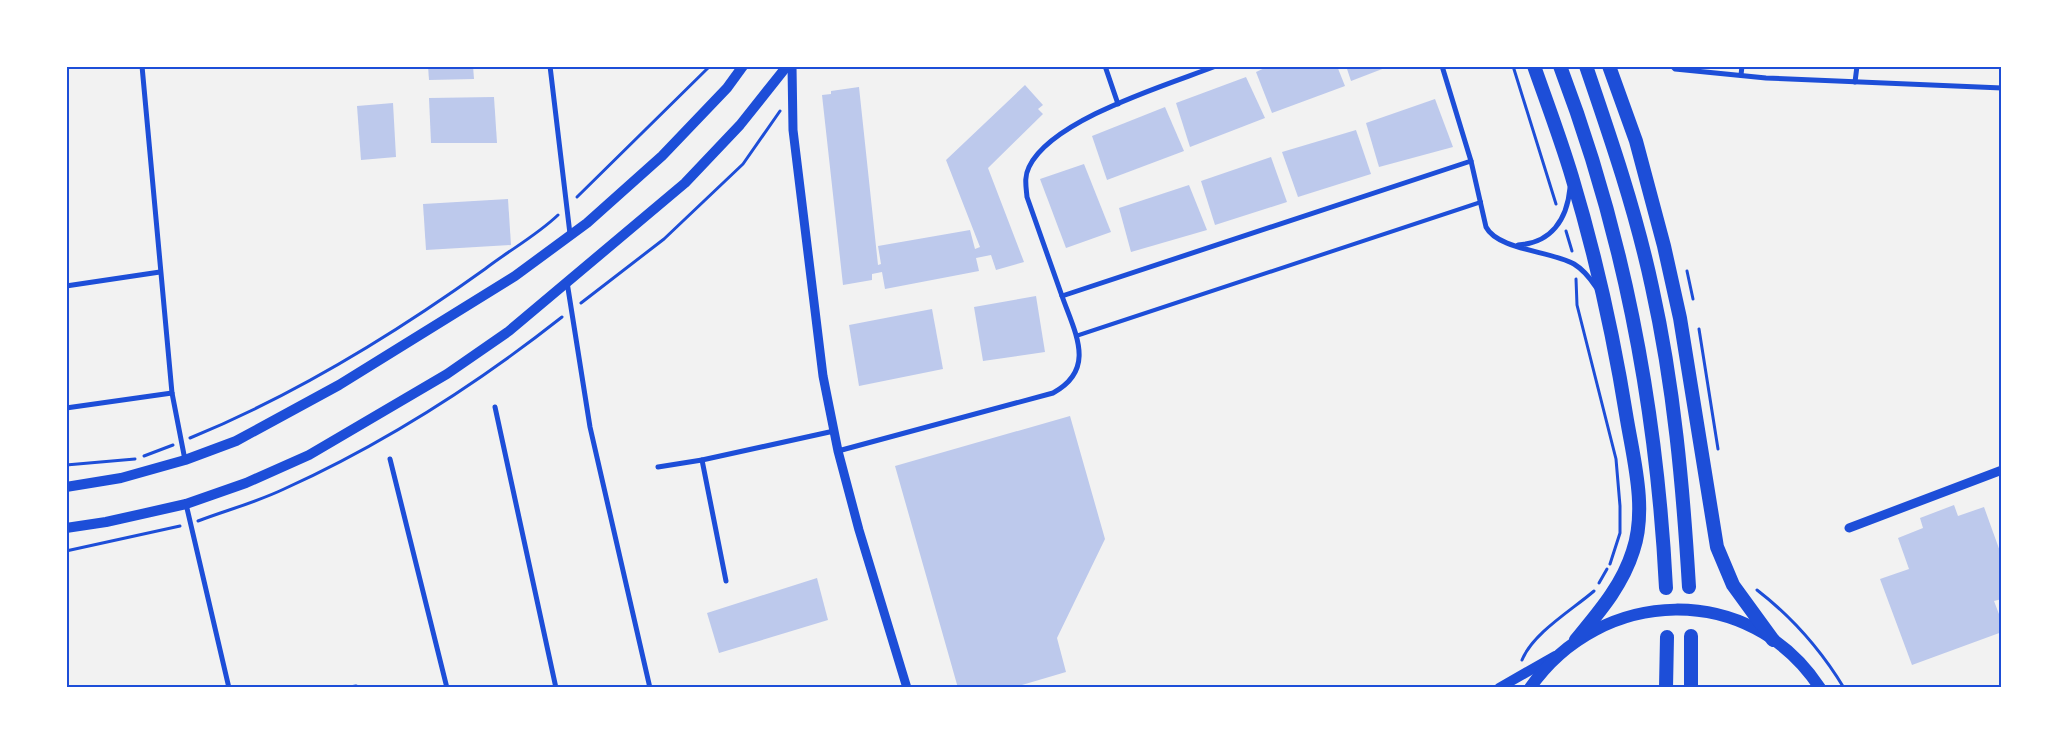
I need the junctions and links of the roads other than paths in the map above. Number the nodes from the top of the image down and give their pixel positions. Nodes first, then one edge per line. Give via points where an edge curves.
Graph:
1 (142, 66) edge
2 (550, 66) edge
3 (743, 66) edge
4 (787, 66) edge
5 (792, 66) edge
6 (1105, 66) edge
7 (1216, 66) edge
8 (1442, 66) edge
9 (1534, 66) edge
10 (1560, 66) edge
11 (1586, 66) edge
12 (1609, 66) edge
13 (1672, 66) edge
14 (1742, 66) edge
15 (1857, 66) edge
16 (1741, 75) junction
17 (1855, 82) junction
18 (2002, 88) edge
19 (1118, 104) junction
20 (1471, 161) junction
21 (1571, 175) junction
22 (1480, 202) junction
23 (570, 235) junction
24 (1515, 245) junction
25 (160, 272) junction
26 (567, 282) junction
27 (66, 286) edge
28 (1062, 296) junction
29 (1604, 300) junction
30 (1076, 336) junction
31 (172, 393) junction
32 (495, 407) dead end
33 (66, 408) edge
34 (834, 431) junction
35 (838, 451) junction
36 (390, 459) dead end
37 (186, 460) junction
38 (702, 460) junction
39 (658, 468) dead end
40 (2002, 470) edge
41 (66, 487) edge
42 (186, 504) junction
43 (66, 528) edge
44 (1849, 528) dead end
45 (726, 582) dead end
46 (1689, 587) dead end
47 (1666, 588) dead end
48 (1691, 636) dead end
49 (1667, 637) dead end
50 (1576, 640) junction
51 (1773, 640) junction
52 (1558, 655) junction
53 (356, 687) edge
54 (229, 688) edge
55 (350, 688) edge
56 (447, 688) edge
57 (556, 688) edge
58 (650, 688) edge
59 (907, 688) edge
60 (1499, 688) edge
61 (1530, 688) edge
62 (1666, 688) edge
63 (1690, 688) edge
64 (1820, 688) edge

1 - 25 street
2 - 23 street
3 - 23 main road via 727,88 662,156
4 - 26 main road via 740,125 685,183
5 - 34 street via 793,130
6 - 19 street
7 - 19 street
8 - 20 street
9 - 21 highway
10 - 47 highway via 1603,192 1633,318 1658,474
11 - 46 highway via 1622,173 1652,287 1676,418
12 - 51 highway via 1636,141 1672,280 1717,547 1733,585
13 - 16 street via 1675,69
14 - 16 street
15 - 17 street
16 - 17 street
17 - 18 street
19 - 28 street via 1052,140 1029,166 1025,180 1027,197
20 - 22 street
20 - 28 street
21 - 24 street via 1570,193 1561,221 1547,237
21 - 29 highway
22 - 24 street via 1489,234 1501,242
22 - 30 lane
23 - 37 main road via 515,276 339,386 236,441
24 - 29 street via 1575,265 1589,277
25 - 27 street
25 - 31 street
26 - 42 main road via 510,331 374,418 309,455 246,483
26 - 58 street via 590,427
28 - 30 street
29 - 50 highway via 1616,350 1634,460 1638,524 1634,550 1622,578 1606,604
30 - 35 street via 1080,363 1074,376 1053,393
31 - 33 street
31 - 37 street
32 - 57 street
34 - 35 street
34 - 38 street
35 - 59 street
36 - 56 street
37 - 41 main road via 121,478
38 - 39 street
38 - 45 street
40 - 44 street
42 - 43 main road
42 - 54 street
48 - 63 highway
49 - 62 highway
50 - 51 main road via 1616,619 1675,609 1726,617
50 - 52 main road
51 - 64 main road via 1796,658
52 - 60 main road
52 - 61 main road
53 - 55 street

